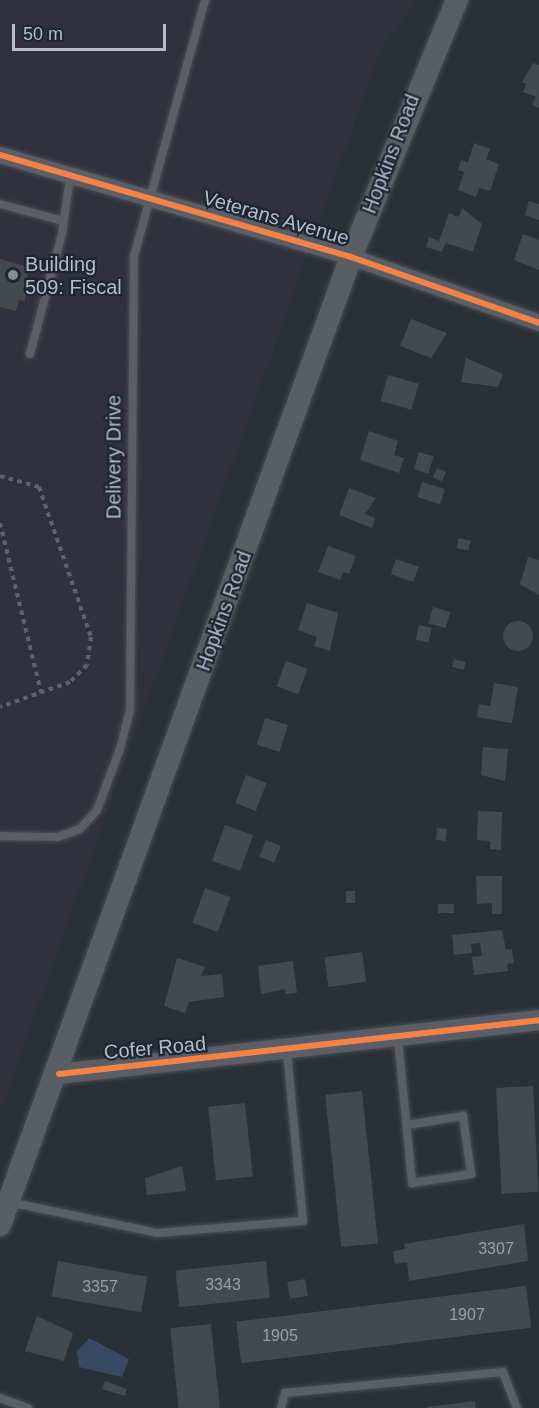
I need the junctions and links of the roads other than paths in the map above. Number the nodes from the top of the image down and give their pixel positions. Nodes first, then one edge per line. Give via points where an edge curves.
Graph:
1 (205, 0) edge
2 (457, 0) edge
3 (0, 155) edge
4 (70, 177) junction
5 (150, 198) junction
6 (0, 204) edge
7 (63, 221) junction
8 (351, 257) junction
9 (539, 323) edge
10 (30, 354) dead end
11 (0, 836) edge
12 (539, 1020) edge
13 (398, 1039) junction
14 (287, 1052) junction
15 (59, 1074) junction
16 (407, 1125) junction
17 (9, 1202) junction
18 (0, 1225) edge
19 (0, 1398) edge
20 (28, 1408) edge
21 (281, 1408) edge
22 (517, 1408) edge

1 - 5 lane, Delivery Drive
2 - 8 main road, Hopkins Road
3 - 4 street, Veterans Avenue
4 - 5 street, Veterans Avenue
4 - 7 lane
5 - 8 street, Veterans Avenue
5 - 11 lane, Delivery Drive via 134,256 130,323 130,710 97,810 80,829 58,837
6 - 7 lane
7 - 10 lane
8 - 9 street, Veterans Avenue
8 - 15 main road, Hopkins Road
12 - 13 street, Cofer Road
13 - 14 street, Cofer Road
13 - 16 lane
14 - 15 street, Cofer Road
14 - 17 lane via 303,1221 157,1233
15 - 17 main road, Hopkins Road
16 - 16 lane via 412,1183 471,1174 463,1116
17 - 18 main road, Hopkins Road
19 - 20 lane
21 - 22 lane via 285,1393 503,1372

